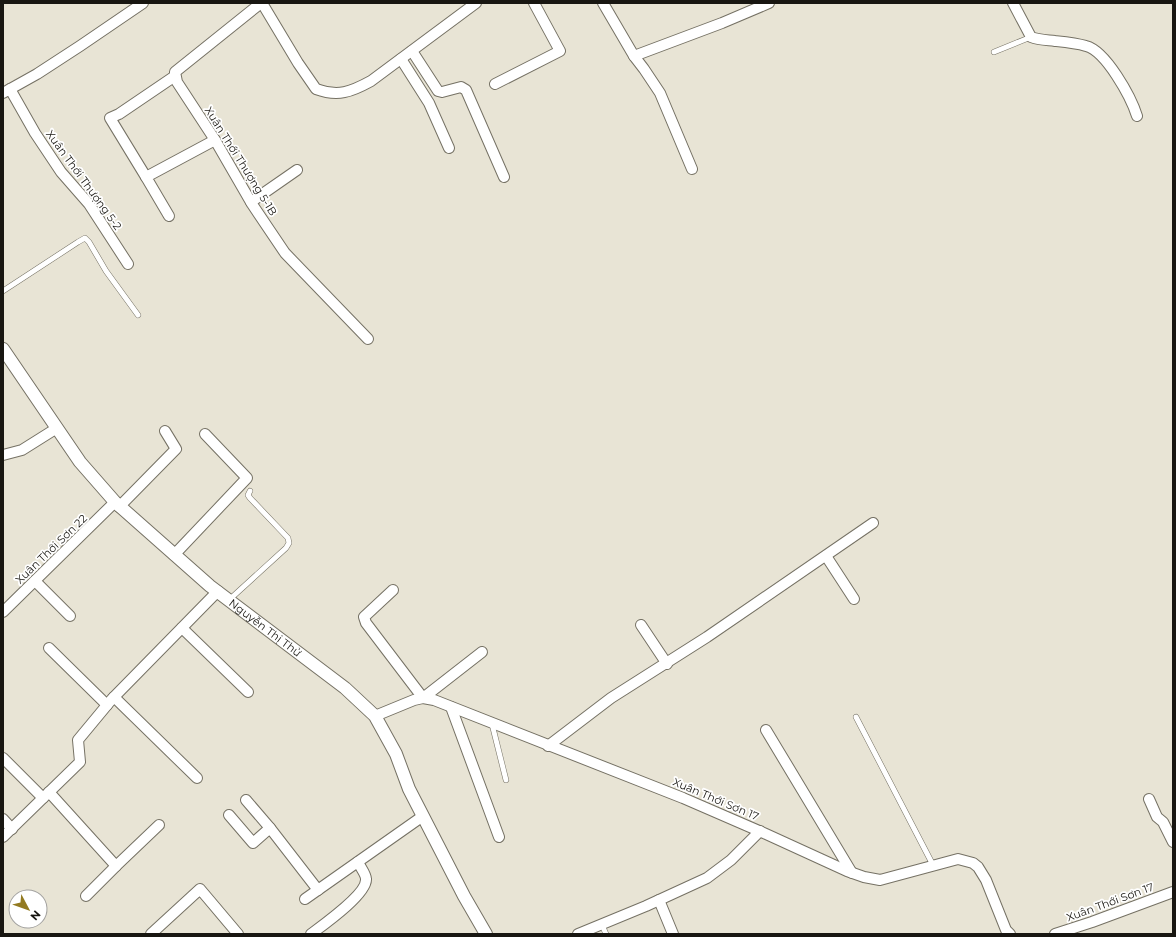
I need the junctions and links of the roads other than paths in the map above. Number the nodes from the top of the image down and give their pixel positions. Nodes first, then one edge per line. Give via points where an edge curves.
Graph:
1 (143, 3) edge
2 (262, 3) edge
3 (476, 3) edge
4 (534, 3) edge
5 (603, 3) edge
6 (769, 3) edge
7 (1013, 3) edge
8 (1031, 38) junction
9 (412, 51) junction
10 (994, 52) dead end
11 (634, 56) junction
12 (401, 59) junction
13 (175, 76) junction
14 (495, 84) dead end
15 (7, 91) edge
16 (1137, 116) dead end
17 (215, 140) junction
18 (448, 148) dead end
19 (692, 169) dead end
20 (297, 170) dead end
21 (146, 177) junction
22 (504, 177) dead end
23 (251, 202) junction
24 (169, 216) dead end
25 (128, 264) dead end
26 (3, 291) edge
27 (138, 315) dead end
28 (368, 339) dead end
29 (3, 349) edge
30 (58, 428) junction
31 (165, 430) dead end
32 (204, 434) dead end
33 (3, 455) edge
34 (250, 491) dead end
35 (117, 504) junction
36 (873, 523) dead end
37 (174, 555) junction
38 (826, 556) junction
39 (35, 581) junction
40 (393, 590) dead end
41 (218, 591) junction
42 (854, 599) dead end
43 (229, 600) junction
44 (3, 612) edge
45 (70, 616) dead end
46 (641, 625) dead end
47 (182, 628) junction
48 (49, 648) dead end
49 (482, 652) dead end
50 (667, 664) junction
51 (248, 692) dead end
52 (114, 697) junction
53 (423, 698) junction
54 (107, 705) junction
55 (451, 707) junction
56 (375, 716) junction
57 (856, 717) dead end
58 (492, 724) junction
59 (766, 730) dead end
60 (548, 746) junction
61 (3, 758) edge
62 (197, 778) dead end
63 (506, 780) dead end
64 (46, 795) junction
65 (1149, 799) dead end
66 (246, 800) dead end
67 (229, 815) dead end
68 (423, 816) junction
69 (3, 819) edge
70 (159, 825) dead end
71 (270, 828) junction
72 (12, 829) junction
73 (760, 831) junction
74 (3, 837) edge
75 (499, 838) dead end
76 (1173, 842) edge
77 (358, 862) junction
78 (933, 865) junction
79 (116, 866) junction
80 (852, 873) junction
81 (318, 890) junction
82 (1173, 892) edge
83 (86, 896) dead end
84 (305, 899) dead end
85 (659, 900) junction
86 (604, 929) edge
87 (1075, 931) edge
88 (151, 934) edge
89 (238, 934) edge
90 (311, 934) edge
91 (486, 934) edge
92 (578, 934) edge
93 (674, 934) edge
94 (1010, 934) edge
95 (1055, 934) edge

1 - 15 street via 37,74
2 - 12 street via 316,90 336,94 354,90
2 - 13 street via 175,72
3 - 9 street
4 - 14 street via 560,51
5 - 11 street
6 - 11 street
7 - 8 street
8 - 10 lane
8 - 16 street via 1092,48 1112,69 1133,104
9 - 12 street
9 - 22 street via 438,91 461,87 466,90
11 - 19 street via 660,93
12 - 18 street via 429,103
13 - 17 street, Xuân Thới Thượng 5-1B
13 - 21 street via 110,118
15 - 25 street, Xuân Thới Thượng 5-2 via 61,172 89,204
17 - 21 street
17 - 23 street, Xuân Thới Thượng 5-1B
20 - 23 street
21 - 24 street
23 - 28 street, Xuân Thới Thượng 5-1B via 285,253
26 - 27 lane via 84,238 88,240 106,271
29 - 30 street, Nguyễn Thị Thử
30 - 33 street via 22,450
30 - 35 street, Nguyễn Thị Thử via 80,462
31 - 35 street, Xuân Thới Sơn 22 via 176,449
32 - 37 street via 247,478
34 - 43 lane via 250,498 288,538 289,543
35 - 37 street, Nguyễn Thị Thử
35 - 39 street, Xuân Thới Sơn 22
36 - 38 street
37 - 41 street, Nguyễn Thị Thử
38 - 42 street
38 - 50 street
39 - 44 street, Xuân Thới Sơn 22
39 - 45 street
40 - 53 street via 364,617
41 - 43 street, Nguyễn Thị Thử
41 - 47 street
43 - 56 street, Nguyễn Thị Thử via 345,688
46 - 50 street
47 - 51 street
47 - 52 street
48 - 54 street
49 - 53 street
50 - 60 street via 610,698
52 - 54 street
52 - 62 street
53 - 55 street, Xuân Thới Sơn 17
53 - 56 street
54 - 64 street via 78,740 80,762
55 - 58 street, Xuân Thới Sơn 17
55 - 75 street
56 - 68 street, Nguyễn Thị Thử via 396,754 409,789
57 - 78 lane
58 - 60 street, Xuân Thới Sơn 17
58 - 63 lane
59 - 80 street
60 - 73 street, Xuân Thới Sơn 17
61 - 64 street
64 - 72 street
64 - 79 street
65 - 76 street
66 - 71 street
67 - 71 street via 253,843
68 - 77 street
68 - 91 street, Nguyễn Thị Thử
69 - 72 street
70 - 79 street
71 - 81 street
72 - 74 street
73 - 80 street, Xuân Thới Sơn 17
73 - 85 street via 731,860 708,878
77 - 81 street
77 - 90 street via 366,877 363,890
78 - 80 street, Xuân Thới Sơn 17 via 880,880
78 - 94 street, Xuân Thới Sơn 17 via 958,859 978,867
79 - 83 street
81 - 84 street
82 - 87 street, Xuân Thới Sơn 17
85 - 86 street
85 - 93 street
86 - 92 street
87 - 95 street, Xuân Thới Sơn 17
88 - 89 street via 200,889

